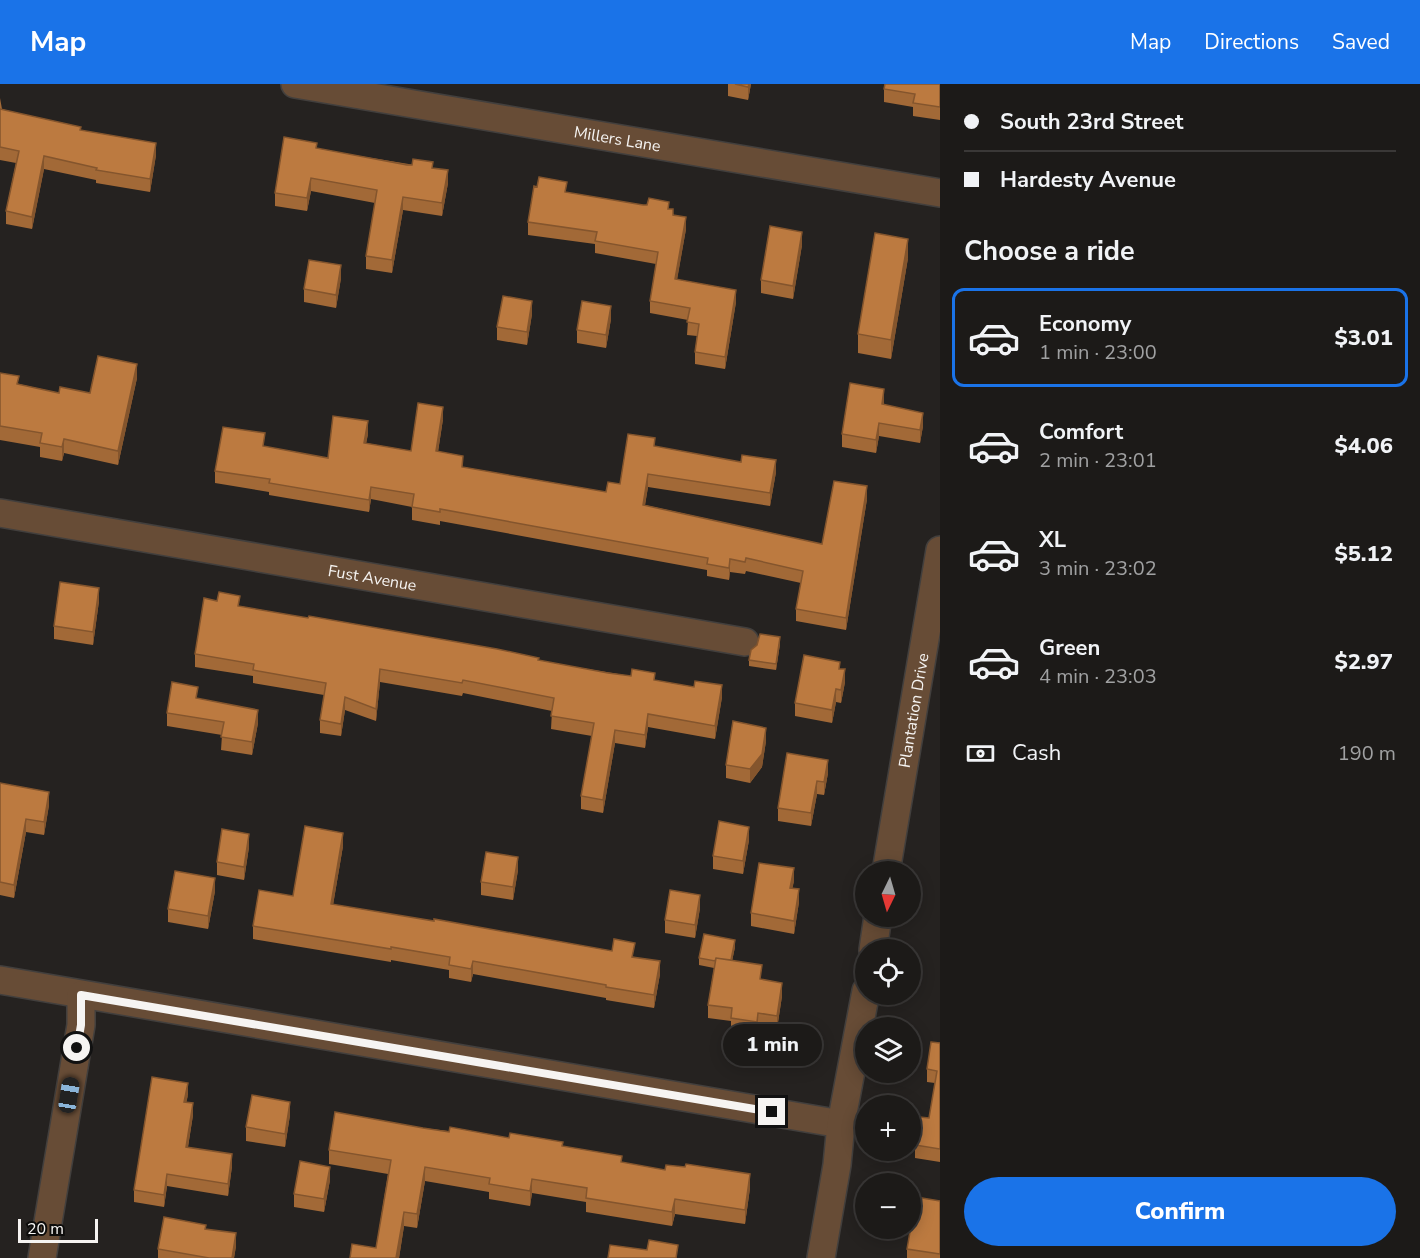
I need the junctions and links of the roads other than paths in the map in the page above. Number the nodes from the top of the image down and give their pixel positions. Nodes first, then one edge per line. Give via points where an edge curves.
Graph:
1 (295, 84) edge
2 (940, 193) edge
3 (0, 513) edge
4 (940, 550) edge
5 (745, 642) dead end
6 (888, 861) edge
7 (0, 980) edge
8 (81, 995) junction
9 (863, 1005) edge
10 (841, 1124) junction
11 (42, 1258) edge
12 (821, 1258) edge

1 - 2 street, Millers Lane
3 - 5 street, Fust Avenue
4 - 6 street, Plantation Drive
7 - 8 street
8 - 10 street
8 - 11 street via 81,1025
9 - 10 street
10 - 12 street

